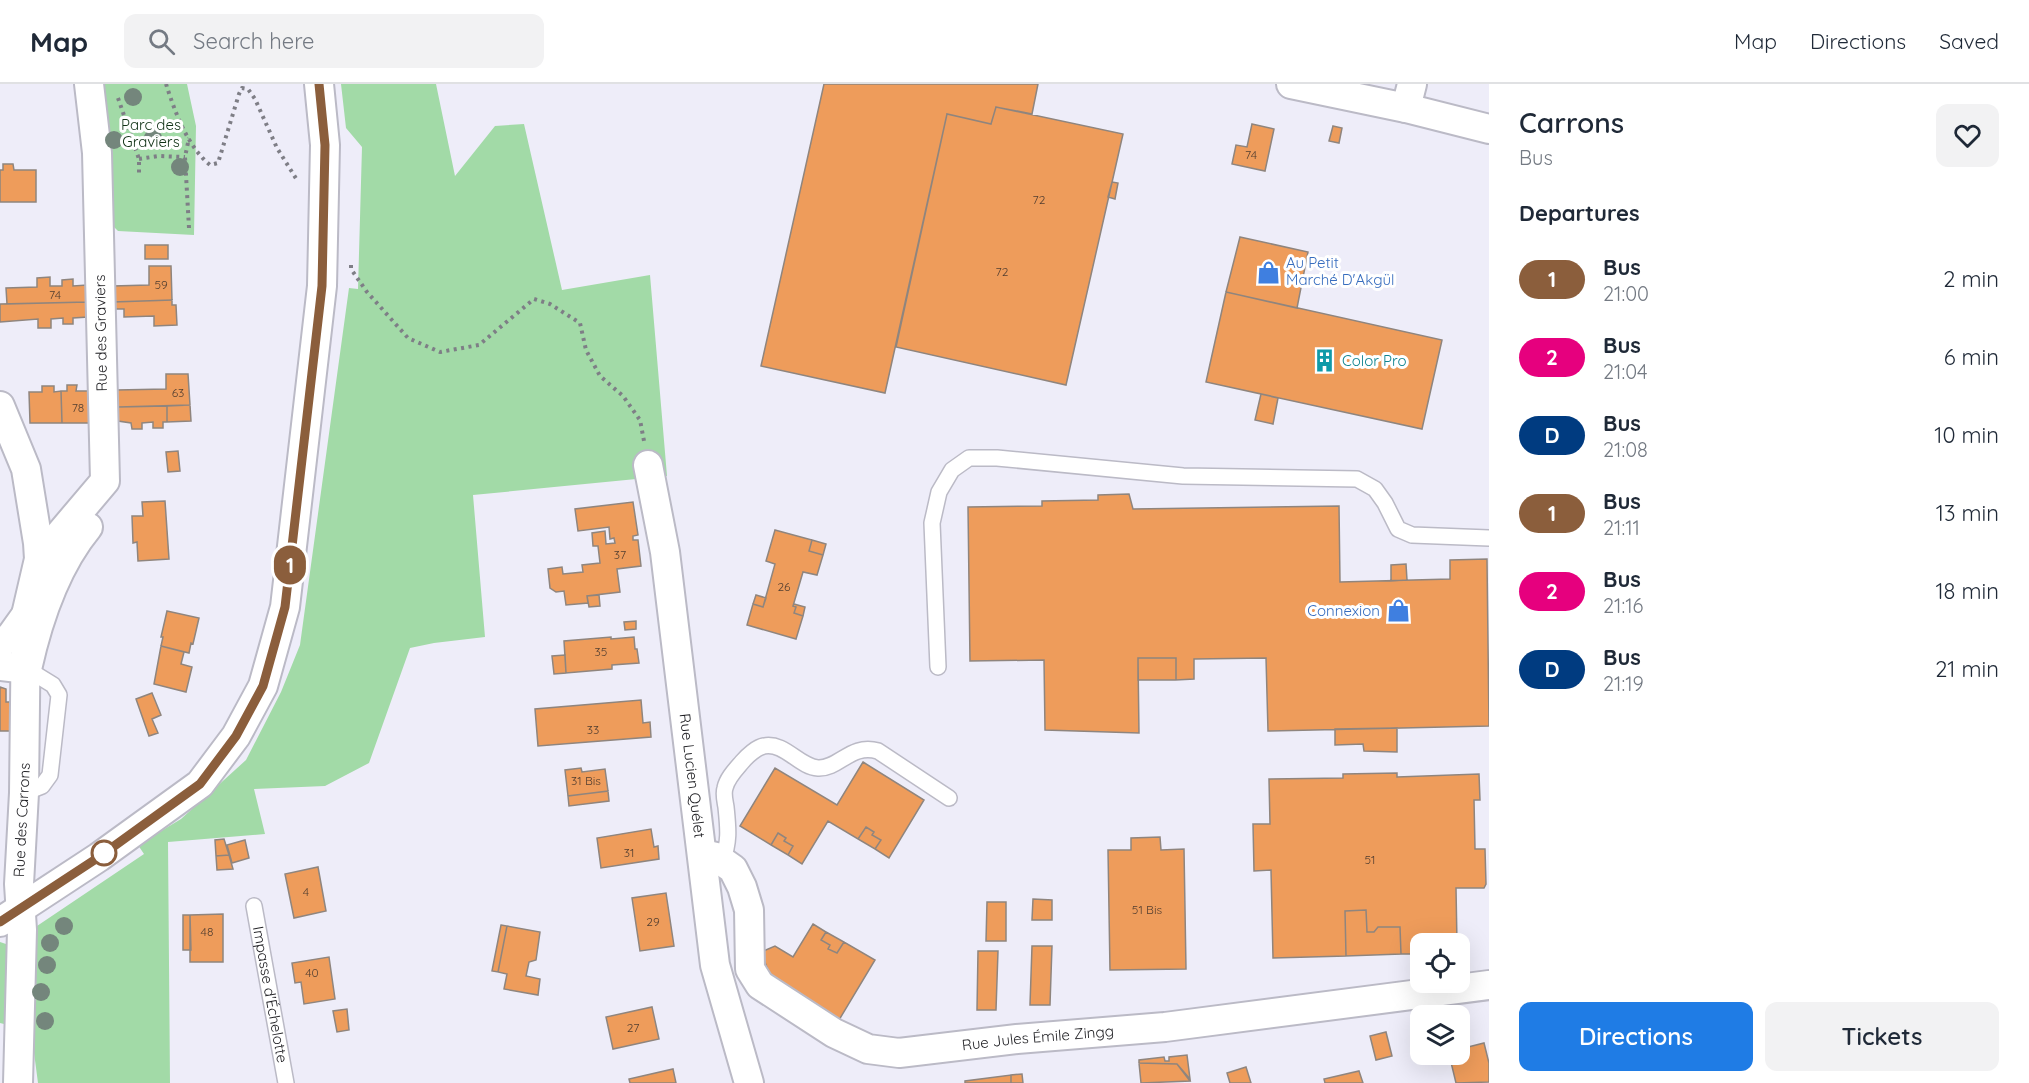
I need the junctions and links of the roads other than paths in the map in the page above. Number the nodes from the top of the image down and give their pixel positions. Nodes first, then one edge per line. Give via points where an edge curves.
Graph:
1 (319, 84) edge
2 (1291, 84) edge
3 (102, 87) edge
4 (1409, 96) edge
5 (1489, 129) edge
6 (0, 406) edge
7 (648, 465) road end
8 (26, 469) junction
9 (1489, 538) edge
10 (56, 549) junction
11 (26, 615) junction
12 (0, 644) edge
13 (14, 667) edge
14 (938, 667) dead end
15 (949, 798) dead end
16 (712, 858) junction
17 (254, 906) dead end
18 (10, 915) edge
19 (1489, 985) edge
20 (18, 1083) edge
21 (286, 1083) edge
22 (749, 1083) edge

1 - 18 street via 325,145 322,286 285,607 263,686 236,736 200,784
2 - 4 street
3 - 10 street, Rue des Graviers via 97,153 105,481
4 - 5 street
6 - 8 street
7 - 16 street, Rue Lucien Quélet
8 - 10 street via 55,512
8 - 10 street via 38,543
9 - 14 lane via 1412,535 1398,529 1374,489 1357,479 1183,476 969,458 952,470 939,492 932,523
10 - 11 street, Rue des Carrons
10 - 13 street via 36,630
11 - 12 street
11 - 13 street, Rue des Carrons
13 - 18 street, Rue des Carrons via 24,793 19,884
15 - 16 lane via 868,748 827,768 815,768 778,747 763,746 747,756 724,789 728,847
16 - 19 street, Rue Jules Émile Zingg via 733,869 742,887 749,910 750,969 760,986 834,1033 868,1049 899,1053 1165,1027
16 - 22 street, Rue Lucien Quélet via 715,965
17 - 21 lane, Impasse d'Échelotte
18 - 20 street, Rue des Carrons via 22,930

